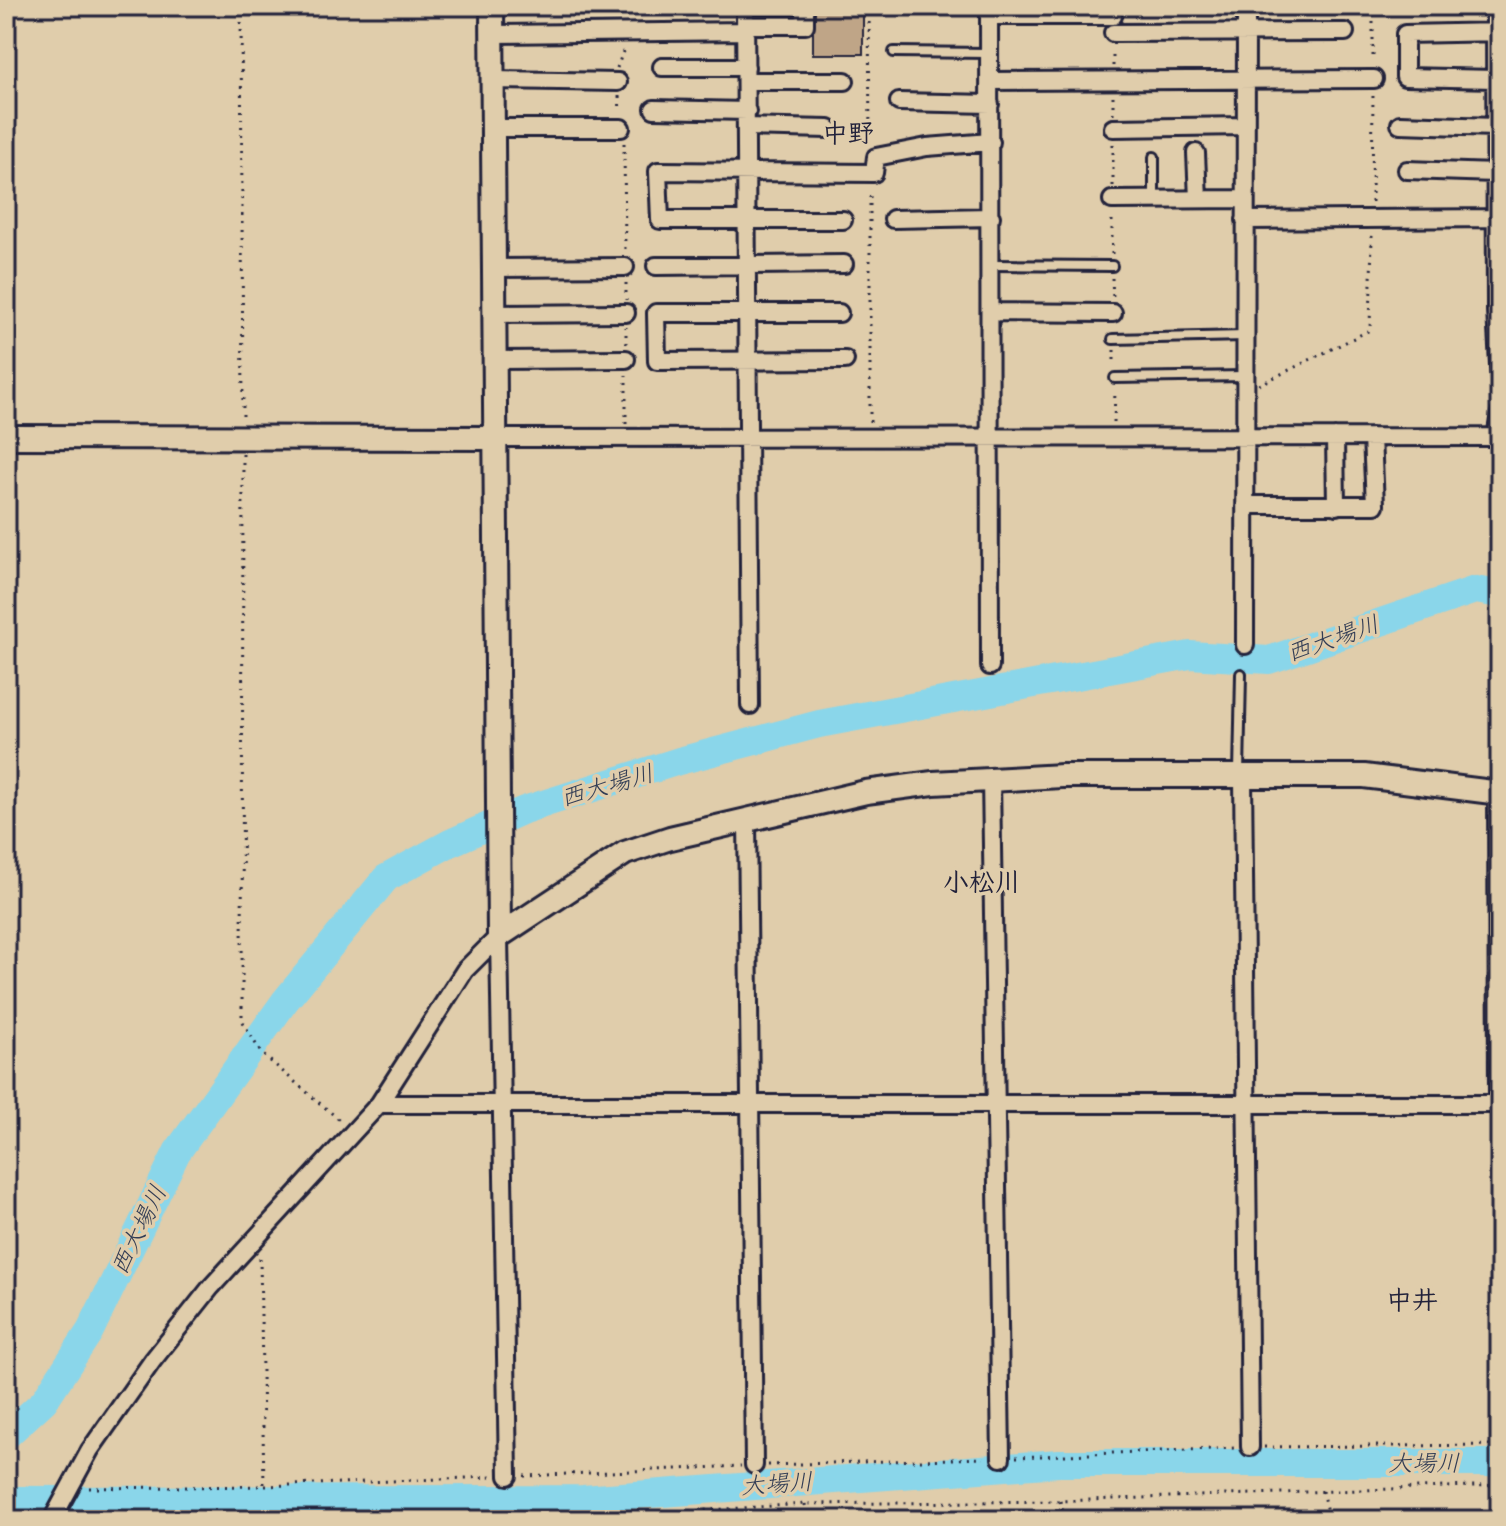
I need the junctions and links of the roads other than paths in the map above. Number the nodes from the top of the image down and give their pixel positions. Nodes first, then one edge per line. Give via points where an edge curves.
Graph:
1 (492, 6) edge
2 (745, 6) edge
3 (805, 6) edge
4 (1246, 6) edge
5 (1495, 6) edge
6 (989, 11) edge
7 (746, 28) junction
8 (1345, 32) dead end
9 (1498, 32) edge
10 (1246, 33) junction
11 (492, 34) junction
12 (894, 52) dead end
13 (990, 53) junction
14 (662, 67) dead end
15 (747, 74) junction
16 (1374, 79) dead end
17 (493, 80) junction
18 (1246, 80) junction
19 (845, 81) dead end
20 (991, 81) junction
21 (618, 82) road end
22 (1497, 83) edge
23 (899, 102) dead end
24 (990, 104) junction
25 (654, 109) dead end
26 (747, 119) junction
27 (1400, 124) dead end
28 (1245, 126) junction
29 (1495, 127) junction
30 (493, 128) junction
31 (621, 128) road end
32 (1113, 128) road end
33 (829, 129) dead end
34 (991, 142) junction
35 (1196, 153) dead end
36 (1154, 157) dead end
37 (1497, 167) edge
38 (1407, 170) dead end
39 (748, 174) junction
40 (1154, 199) junction
41 (1198, 199) junction
42 (1245, 199) junction
43 (1112, 200) road end
44 (991, 217) junction
45 (1497, 218) edge
46 (893, 219) dead end
47 (748, 220) junction
48 (843, 220) dead end
49 (1245, 220) junction
50 (844, 264) dead end
51 (990, 265) junction
52 (1498, 265) edge
53 (656, 266) dead end
54 (1112, 266) road end
55 (625, 267) road end
56 (748, 267) junction
57 (493, 268) junction
58 (1498, 311) edge
59 (990, 312) junction
60 (626, 313) road end
61 (748, 313) junction
62 (839, 313) dead end
63 (1113, 313) road end
64 (494, 314) junction
65 (1245, 336) junction
66 (1113, 339) road end
67 (1499, 357) edge
68 (626, 359) road end
69 (494, 360) junction
70 (845, 360) dead end
71 (748, 361) junction
72 (1245, 376) junction
73 (1115, 378) road end
74 (1500, 382) edge
75 (1500, 414) edge
76 (6, 437) edge
77 (990, 437) junction
78 (1245, 437) junction
79 (1335, 437) junction
80 (1372, 437) junction
81 (1498, 437) edge
82 (495, 438) junction
83 (748, 438) junction
84 (1246, 505) junction
85 (1336, 506) junction
86 (1245, 645) dead end
87 (990, 666) dead end
88 (1241, 674) dead end
89 (750, 705) dead end
90 (1241, 777) junction
91 (991, 778) junction
92 (1499, 793) edge
93 (747, 818) junction
94 (499, 936) junction
95 (750, 1103) junction
96 (379, 1104) junction
97 (503, 1104) junction
98 (1499, 1104) edge
99 (1245, 1105) junction
100 (995, 1106) junction
101 (1250, 1447) road end
102 (1001, 1458) road end
103 (754, 1465) road end
104 (508, 1476) road end
105 (52, 1520) edge

1 - 11 street
2 - 7 street
3 - 7 street via 805,25
4 - 10 street
5 - 9 street
6 - 10 street
6 - 13 street
7 - 11 street
7 - 15 street
8 - 10 street
9 - 22 street
9 - 22 street via 1405,34 1405,77
10 - 18 street
11 - 17 street
12 - 13 lane
13 - 20 street
14 - 15 street
15 - 19 street
15 - 26 street
16 - 18 street
17 - 21 street
17 - 30 street
18 - 20 street
18 - 28 street
20 - 24 street
22 - 29 street
23 - 24 street
24 - 34 street
25 - 26 street
26 - 33 street
26 - 39 street
27 - 29 street
28 - 32 street
28 - 42 street
29 - 37 street
30 - 31 street
30 - 57 street
34 - 39 street via 876,157 874,173
34 - 44 street
35 - 41 street
36 - 40 lane
37 - 38 street
37 - 45 street
39 - 47 street
39 - 47 street via 658,171 660,220
40 - 41 street
40 - 43 street
41 - 42 street
42 - 49 street
44 - 46 street
44 - 51 street
45 - 49 street
45 - 52 street
47 - 48 street
47 - 56 street
49 - 65 street
50 - 56 street
51 - 54 lane
51 - 59 street
52 - 58 street
53 - 56 street
55 - 57 street
56 - 61 street
57 - 64 street
58 - 67 street
59 - 63 street
59 - 77 street
60 - 64 street
61 - 62 street
61 - 71 street
61 - 71 street via 656,313 657,361
64 - 69 street
65 - 66 lane
65 - 72 street
67 - 74 street
68 - 69 street
69 - 82 street
70 - 71 street
71 - 83 street
72 - 73 lane
72 - 78 street
75 - 81 street
76 - 82 street
77 - 78 street
77 - 83 street
77 - 87 street
78 - 79 street
78 - 84 street
79 - 80 street
79 - 85 street
80 - 81 street
80 - 85 street via 1375,505
82 - 83 street
82 - 94 street
83 - 89 street
84 - 85 street
84 - 86 street
88 - 90 lane
90 - 91 street
90 - 92 street via 1364,776
90 - 99 street
91 - 93 street via 866,792
91 - 100 street
92 - 98 street
93 - 94 street via 625,853
93 - 95 street
94 - 96 street via 465,970
94 - 97 street
95 - 97 street
95 - 100 street
95 - 103 street
96 - 97 street
96 - 105 street via 211,1287 120,1403
97 - 104 street
98 - 99 street
99 - 100 street
99 - 101 street
100 - 102 street

